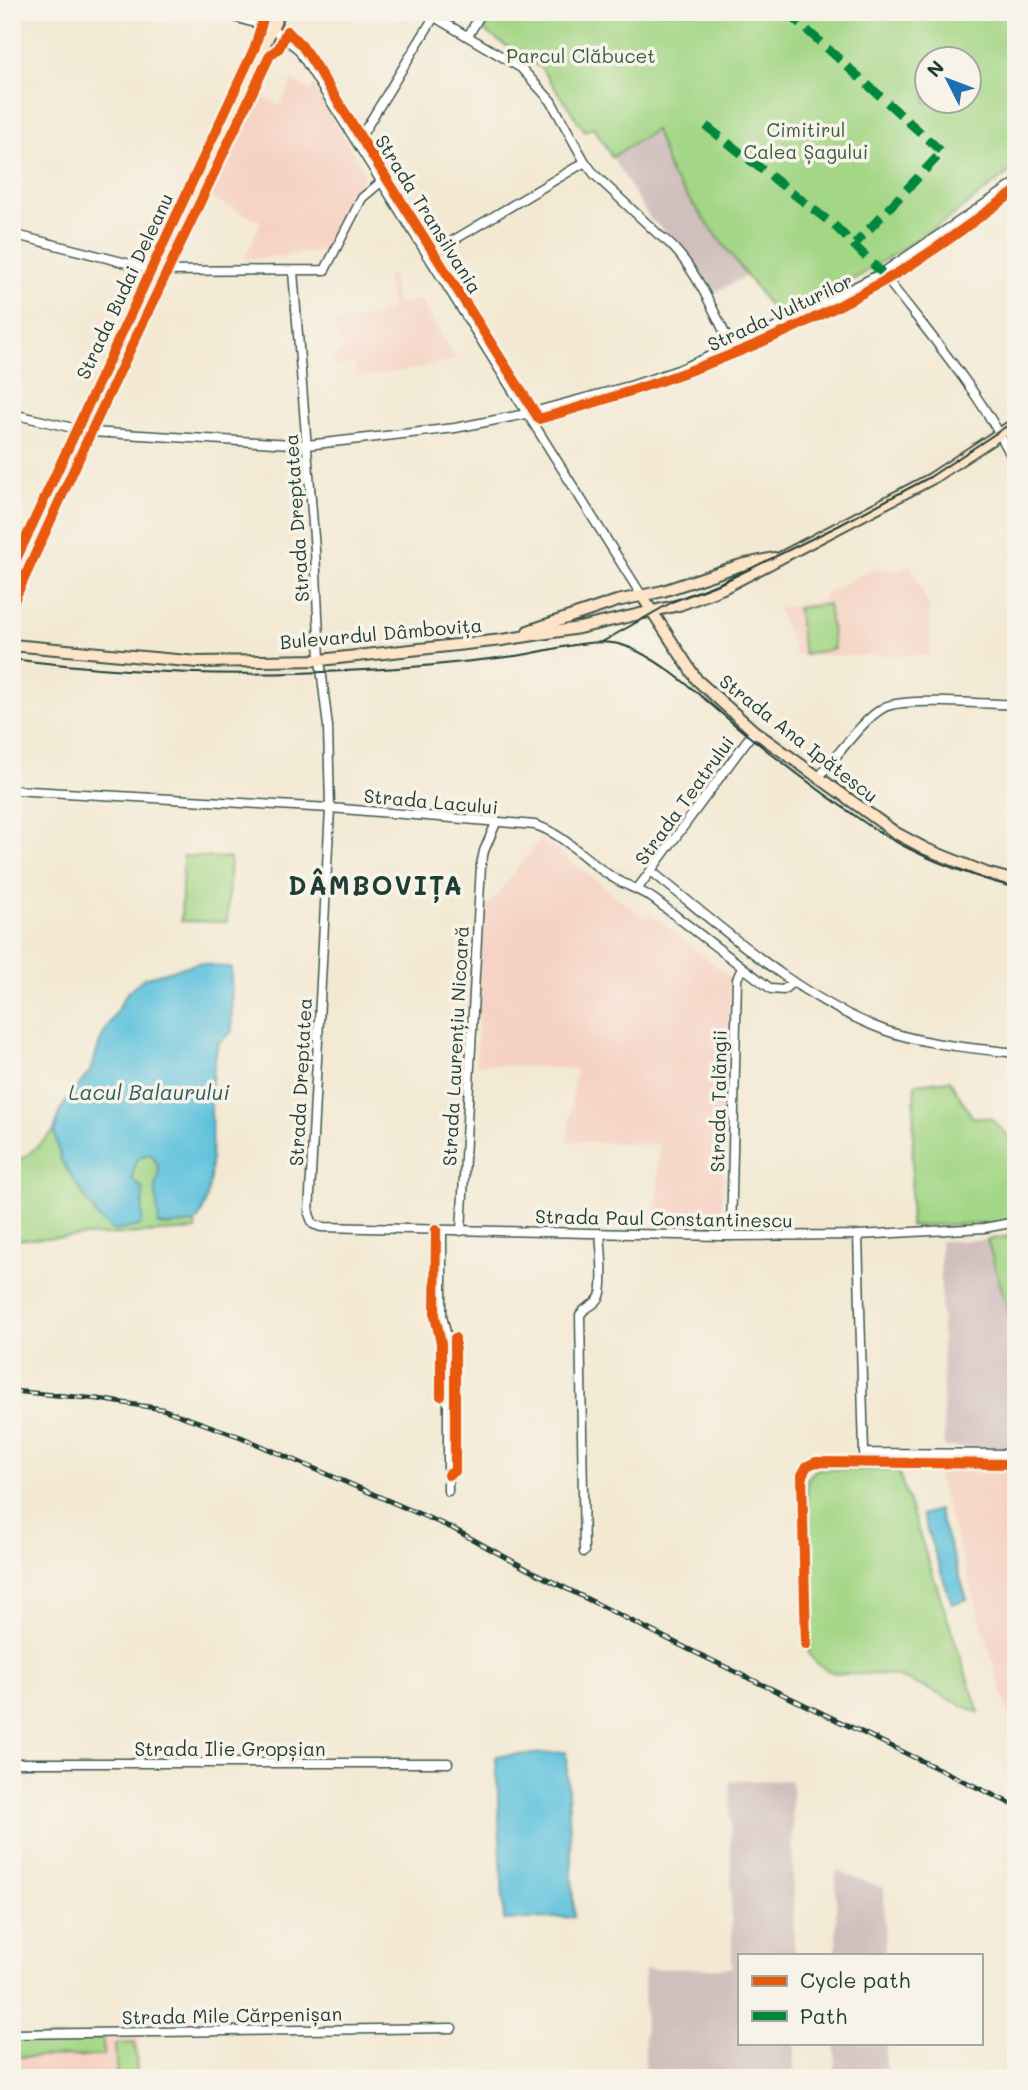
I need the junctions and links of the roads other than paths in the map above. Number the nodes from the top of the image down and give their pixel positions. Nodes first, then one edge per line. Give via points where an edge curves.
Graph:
1 (217, 12) edge
2 (280, 12) edge
3 (482, 12) edge
4 (430, 14) edge
5 (272, 29) junction
6 (468, 36) junction
7 (357, 144) junction
8 (585, 162) junction
9 (381, 182) junction
10 (1016, 183) edge
11 (12, 233) edge
12 (427, 256) junction
13 (158, 271) junction
14 (293, 271) junction
15 (882, 273) junction
16 (732, 348) junction
17 (12, 414) edge
18 (526, 414) junction
19 (1016, 423) edge
20 (83, 431) junction
21 (1000, 435) junction
22 (307, 445) junction
23 (1016, 466) edge
24 (781, 556) junction
25 (12, 583) edge
26 (642, 596) junction
27 (651, 611) junction
28 (502, 640) junction
29 (12, 645) edge
30 (320, 660) junction
31 (1016, 705) edge
32 (754, 731) junction
33 (818, 778) junction
34 (12, 790) edge
35 (330, 808) junction
36 (496, 823) junction
37 (651, 871) junction
38 (1016, 881) edge
39 (639, 888) junction
40 (742, 968) junction
41 (793, 982) junction
42 (1016, 1053) edge
43 (1016, 1222) edge
44 (313, 1223) joint
45 (442, 1230) junction
46 (461, 1231) junction
47 (600, 1233) junction
48 (858, 1235) junction
49 (726, 1236) junction
50 (1016, 1454) edge
51 (448, 1492) dead end
52 (584, 1552) dead end
53 (12, 1763) edge
54 (448, 1763) dead end
55 (452, 2028) dead end
56 (12, 2034) edge

1 - 5 street
2 - 5 main road, Strada Budai Deleanu
3 - 6 street
4 - 6 street
4 - 7 street
5 - 7 street, Strada Transilvania via 298,49
5 - 13 main road, Strada Budai Deleanu
6 - 8 street via 521,68 542,90
7 - 9 street, Strada Transilvania
8 - 12 street
8 - 16 street via 684,258
9 - 12 street, Strada Transilvania
9 - 14 street via 362,198 325,270
10 - 15 street, Strada Vulturilor
11 - 13 street
12 - 18 street, Strada Transilvania
13 - 14 street
13 - 20 main road, Strada Budai Deleanu
14 - 22 street, Strada Dreptatea
15 - 16 street, Strada Vulturilor
15 - 21 street
16 - 18 street, Strada Vulturilor via 633,385
17 - 20 street, Strada Vulturilor
18 - 22 street, Strada Vulturilor via 455,428
18 - 26 street, Strada Ana Ipătescu
19 - 21 main road, Bulevardul Dâmbovița
20 - 22 street, Strada Vulturilor
20 - 25 main road, Strada Budai Deleanu
21 - 23 street
21 - 24 main road, Bulevardul Dâmbovița via 931,479
22 - 30 street, Strada Dreptatea
24 - 26 main road, Bulevardul Dâmbovița
24 - 27 main road, Bulevardul Dâmbovița via 723,588
26 - 27 main road, Strada Ana Ipătescu
26 - 28 main road, Bulevardul Dâmbovița
27 - 28 main road, Bulevardul Dâmbovița
27 - 32 main road, Strada Ana Ipătescu via 697,680
28 - 30 main road, Bulevardul Dâmbovița
29 - 30 main road, Bulevardul Dâmbovița via 198,662
30 - 35 street, Strada Dreptatea
31 - 33 street via 936,702 884,707
32 - 33 main road, Strada Ana Ipătescu
32 - 37 street, Strada Teatrului
33 - 38 main road, Strada Ana Ipătescu via 889,829 926,849
34 - 35 street, Strada Lacului
35 - 36 street, Strada Lacului
35 - 44 street, Strada Dreptatea via 309,1214
36 - 39 street, Strada Lacului via 548,830 615,879
36 - 46 street, Strada Laurențiu Nicoară via 481,866
37 - 39 street, Strada Teatrului
37 - 41 street
39 - 40 street, Strada Lacului
40 - 41 street, Strada Lacului via 777,991
40 - 49 street, Strada Talăngii via 737,979
41 - 42 street via 886,1031
43 - 48 street, Strada Paul Constantinescu
44 - 45 street, Strada Paul Constantinescu via 320,1227
45 - 46 street, Strada Paul Constantinescu
45 - 51 street
46 - 47 street, Strada Paul Constantinescu
47 - 49 street, Strada Paul Constantinescu
47 - 52 street via 602,1294 580,1315
48 - 49 street, Strada Paul Constantinescu
48 - 50 street via 864,1453
53 - 54 street, Strada Ilie Gropșian
55 - 56 street, Strada Mile Cărpenișan

